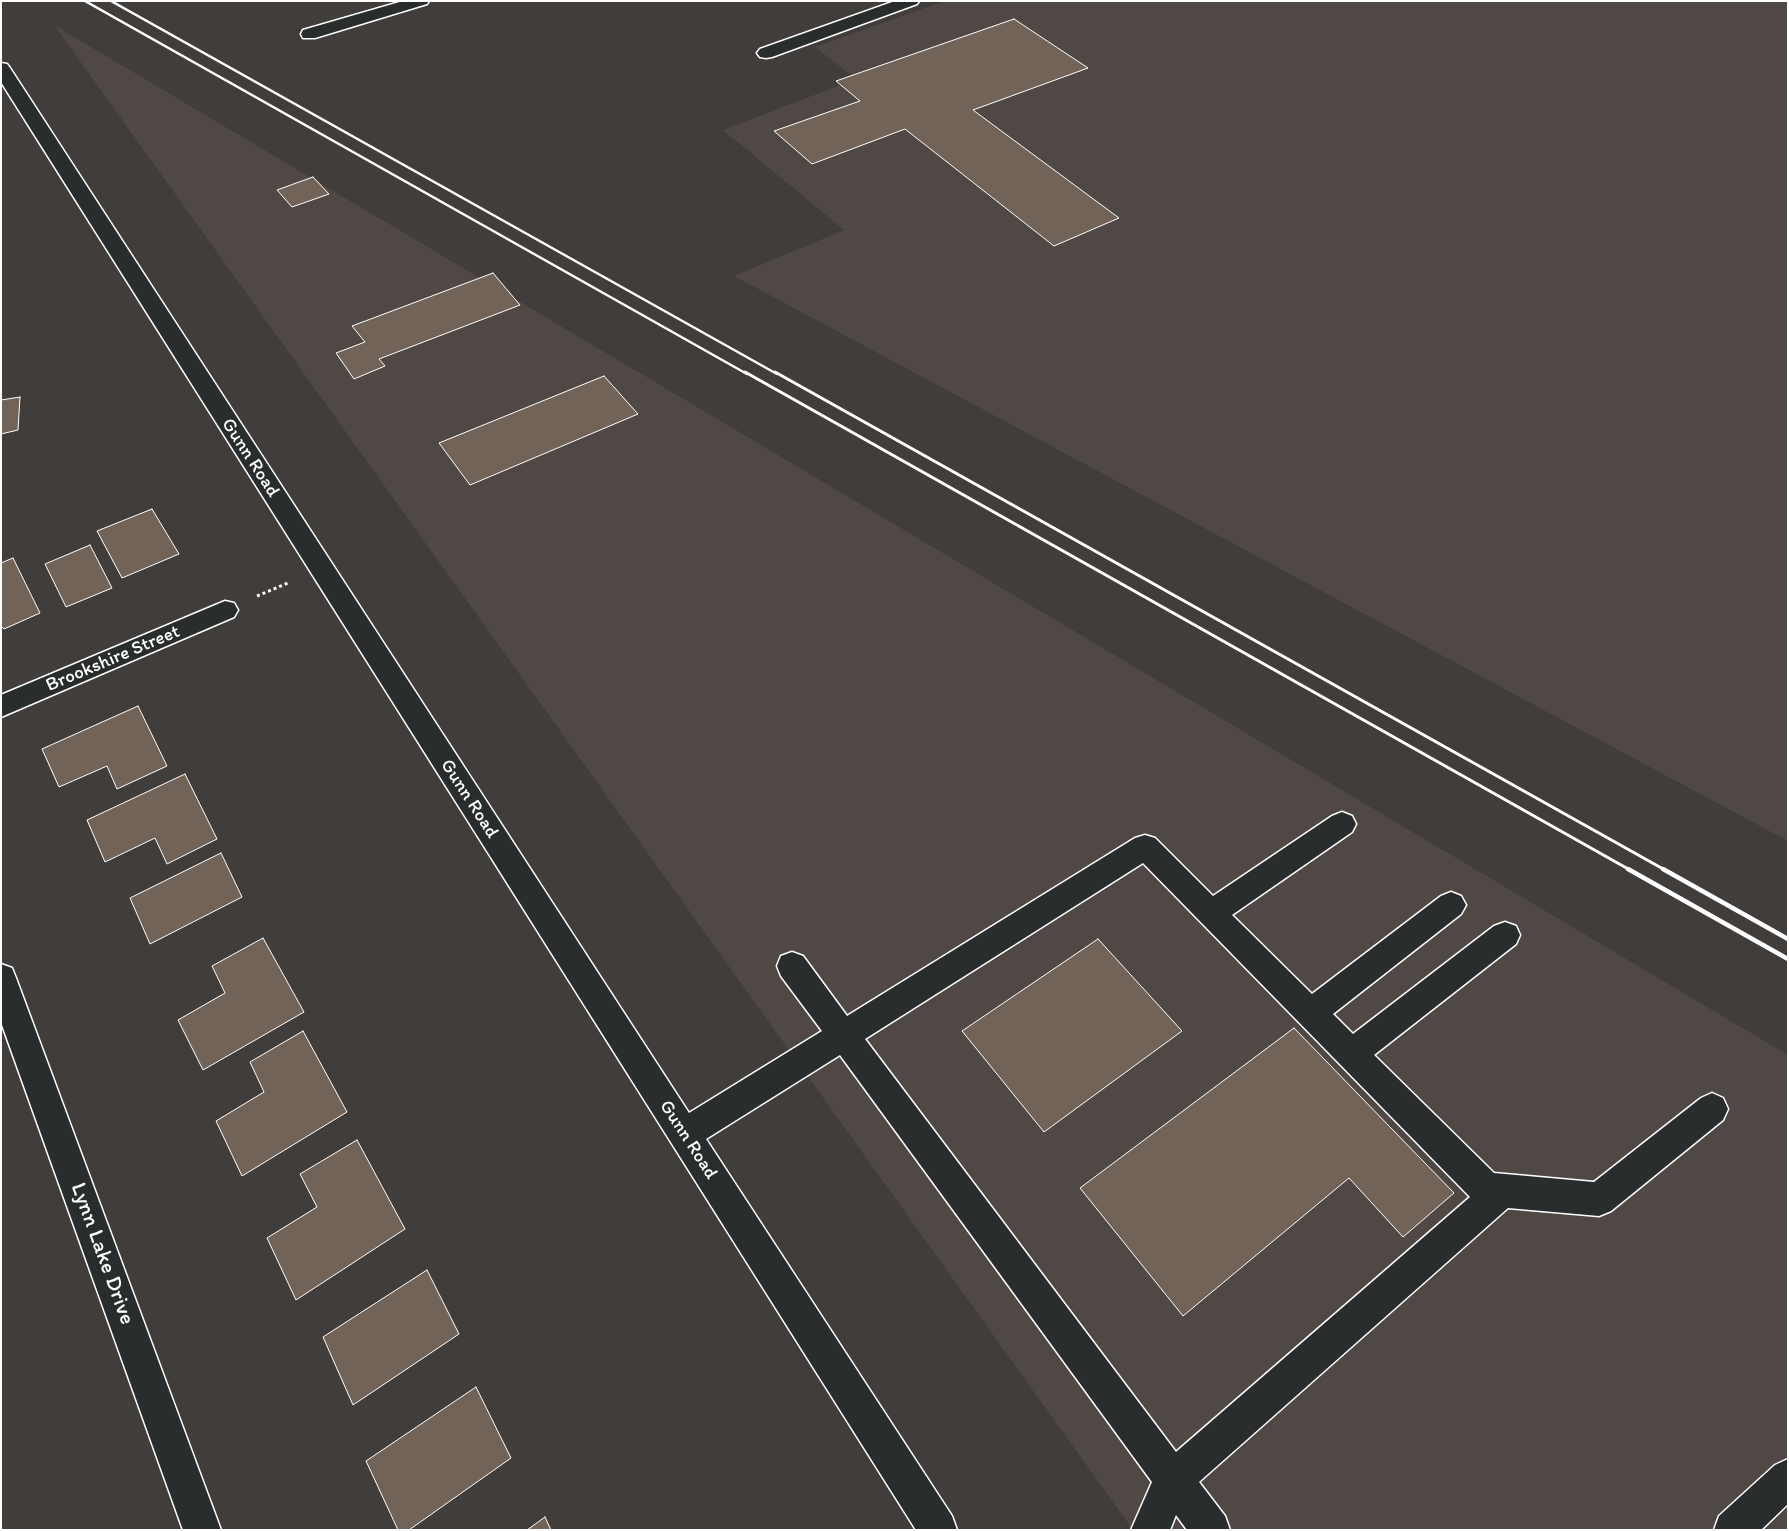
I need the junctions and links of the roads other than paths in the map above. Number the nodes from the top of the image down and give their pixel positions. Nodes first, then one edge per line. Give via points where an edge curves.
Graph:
1 (421, 1) edge
2 (911, 1) edge
3 (309, 34) dead end
4 (766, 53) dead end
5 (1, 68) edge
6 (225, 610) road end
7 (1, 707) edge
8 (1342, 824) dead end
9 (1451, 905) dead end
10 (1211, 913) junction
11 (1505, 935) dead end
12 (792, 966) dead end
13 (1, 978) edge
14 (1311, 1013) junction
15 (844, 1036) junction
16 (1351, 1054) junction
17 (1712, 1109) dead end
18 (684, 1135) junction
19 (1486, 1189) junction
20 (1788, 1478) edge
21 (1173, 1480) junction
22 (202, 1530) edge
23 (938, 1530) edge
24 (1150, 1530) edge
25 (1211, 1530) edge
26 (1733, 1530) edge

1 - 3 street
2 - 4 street
5 - 18 street, Gunn Road
6 - 7 street, Brookshire Street
8 - 10 street
9 - 14 street
10 - 14 street
10 - 15 street via 1145,847
11 - 16 street
12 - 15 street
13 - 22 street, Lynn Lake Drive
14 - 16 street
15 - 18 street
15 - 21 street
16 - 19 street
17 - 19 street via 1599,1198
18 - 23 street, Gunn Road
19 - 21 street via 1495,1198
20 - 26 street
21 - 24 street
21 - 25 street

